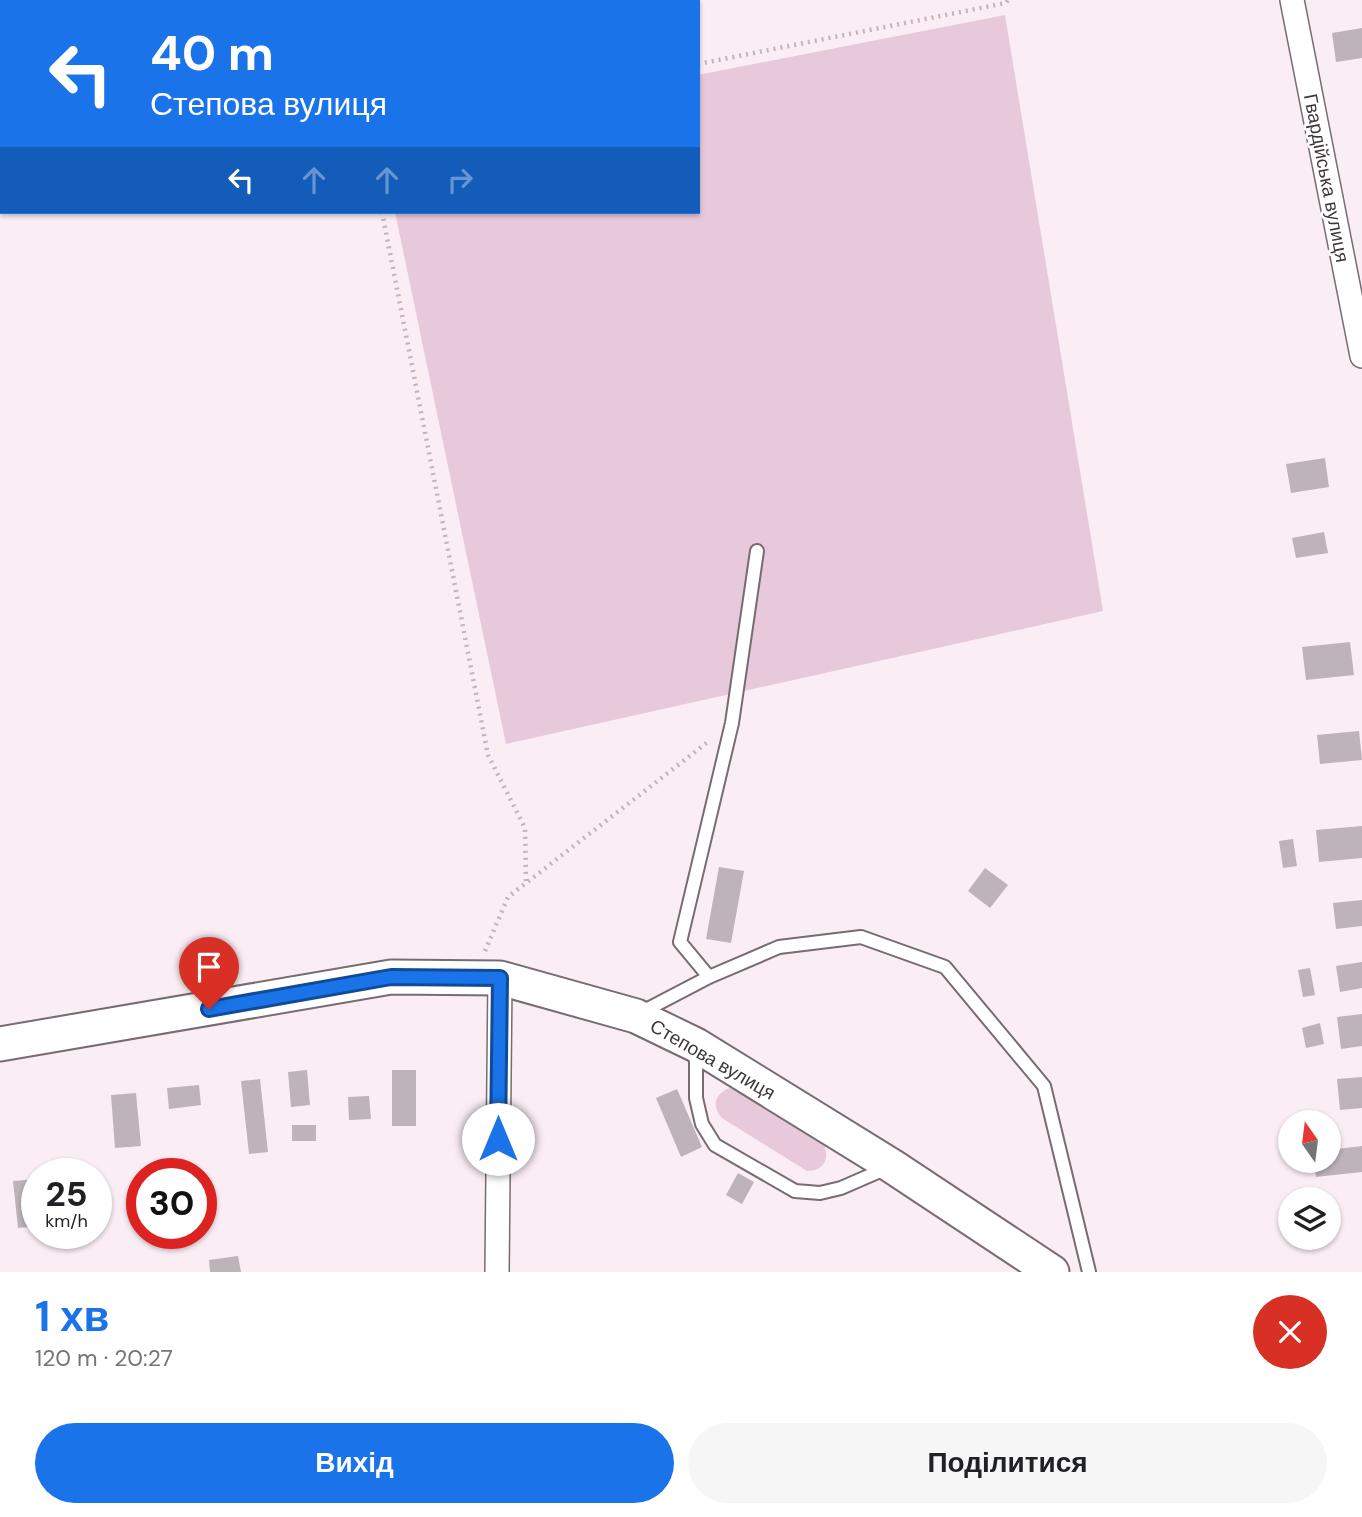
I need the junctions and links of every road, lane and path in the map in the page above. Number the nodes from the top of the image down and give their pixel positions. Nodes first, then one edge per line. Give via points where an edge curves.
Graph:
1 (1008, 0) edge
2 (1292, 0) edge
3 (700, 64) edge
4 (382, 214) edge
5 (1362, 356) edge
6 (757, 551) dead end
7 (732, 723) junction
8 (526, 883) junction
9 (709, 977) junction
10 (487, 978) junction
11 (636, 1016) junction
12 (0, 1045) edge
13 (696, 1045) junction
14 (892, 1166) junction
15 (497, 1272) edge
16 (1052, 1272) edge
17 (1089, 1272) edge

1 - 3 path
2 - 5 street, Гвардійська вулиця
4 - 8 path via 488,755 525,828
6 - 7 lane
7 - 8 path
7 - 9 lane via 680,942
8 - 10 path via 508,897
9 - 11 lane
9 - 17 lane via 779,947 861,937 945,967 1044,1086
10 - 11 street, Степова вулиця
10 - 12 street, Степова вулиця via 391,977
10 - 15 street
11 - 13 street, Степова вулиця
13 - 14 street, Степова вулиця
13 - 14 lane via 696,1098 702,1124 715,1145 795,1191 820,1193 841,1188
14 - 16 street, Степова вулиця

